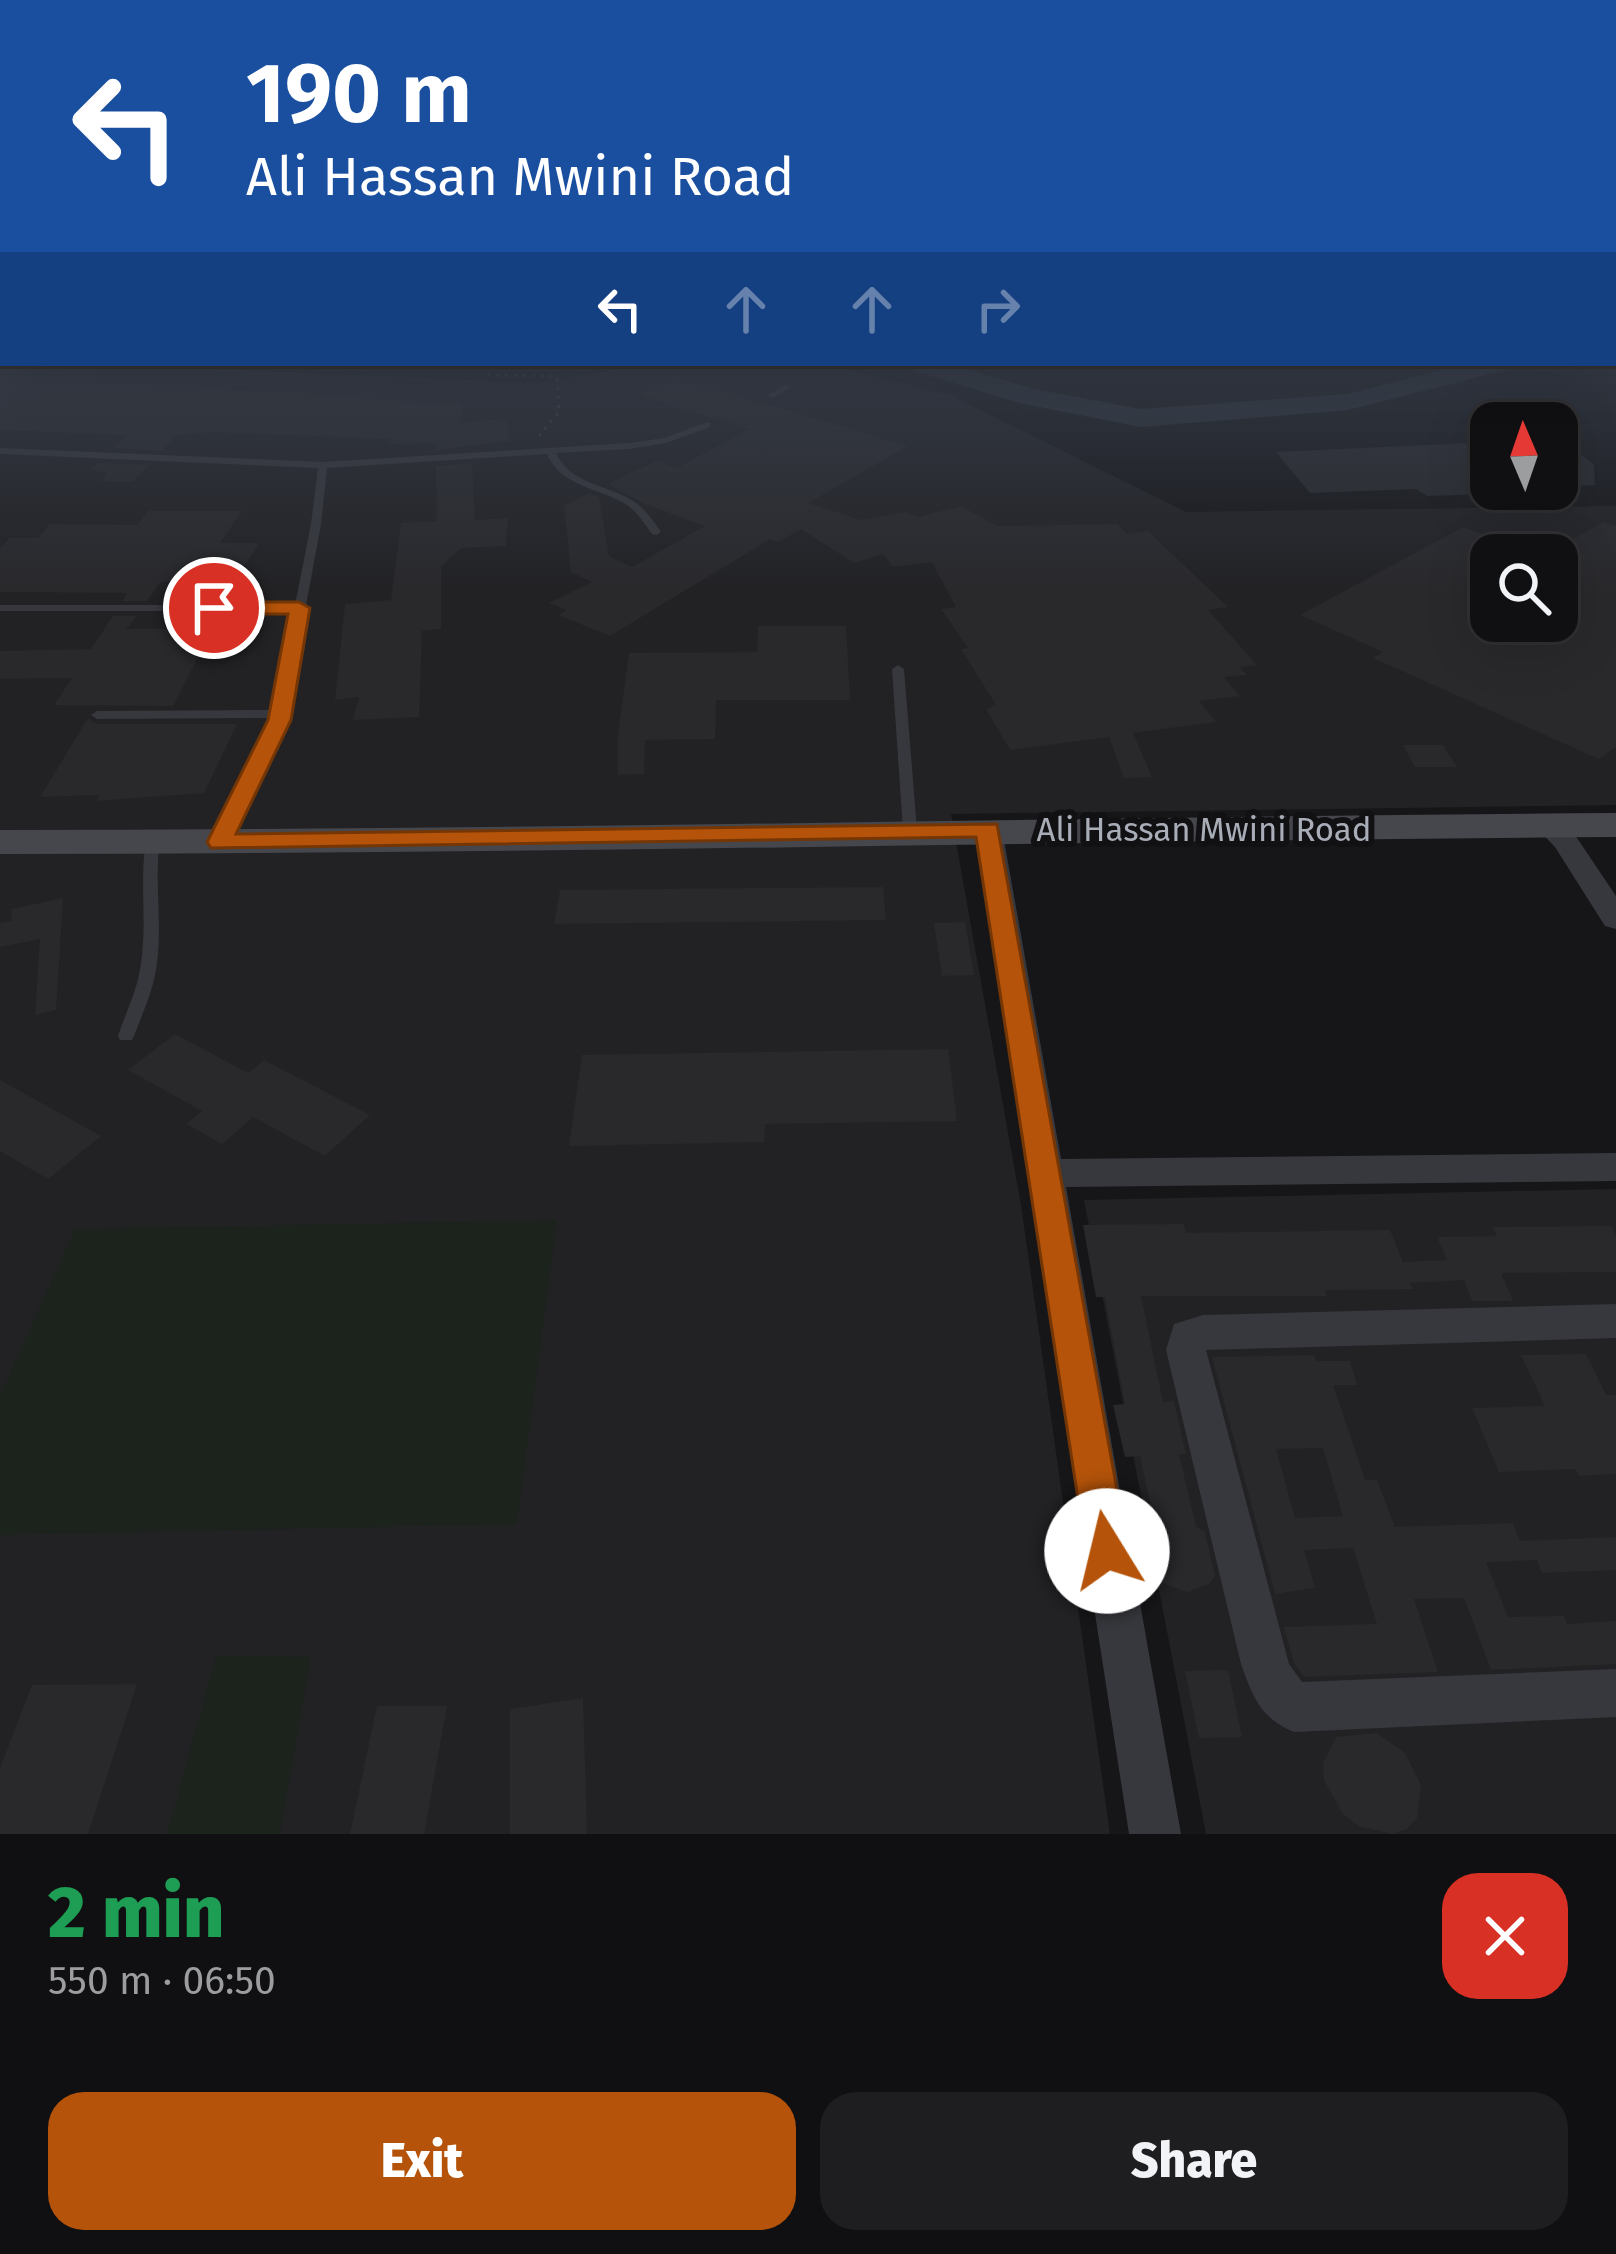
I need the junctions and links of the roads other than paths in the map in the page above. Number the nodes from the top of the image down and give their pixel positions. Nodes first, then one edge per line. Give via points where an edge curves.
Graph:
1 (707, 424) dead end
2 (0, 451) edge
3 (548, 453) junction
4 (323, 465) junction
5 (656, 532) dead end
6 (0, 608) edge
7 (299, 608) junction
8 (898, 669) dead end
9 (280, 714) junction
10 (97, 715) dead end
11 (1616, 825) edge
12 (1551, 828) junction
13 (910, 830) junction
14 (988, 830) junction
15 (0, 842) edge
16 (220, 842) junction
17 (152, 848) junction
18 (1616, 920) edge
19 (126, 1036) dead end
20 (1616, 1167) edge
21 (1044, 1173) junction
22 (1616, 1321) edge
23 (1616, 1693) edge
24 (1155, 1834) edge

1 - 3 lane via 666,440
2 - 4 lane
3 - 4 lane
3 - 5 lane via 574,479 632,504
4 - 7 lane
6 - 7 lane
7 - 9 lane
8 - 13 lane
9 - 10 lane
9 - 16 lane
11 - 12 main road, Ali Hassan Mwini Road
12 - 14 main road, Ali Hassan Mwini Road
12 - 18 street
13 - 14 main road, Ali Hassan Mwini Road
13 - 16 main road, Ali Hassan Mwini Road
14 - 21 street
15 - 17 main road, Ali Hassan Mwini Road
16 - 17 main road, Ali Hassan Mwini Road
17 - 19 lane via 148,970
20 - 21 street
21 - 24 street
22 - 23 street via 1203,1333 1188,1336 1186,1350 1265,1664 1275,1691 1294,1707

